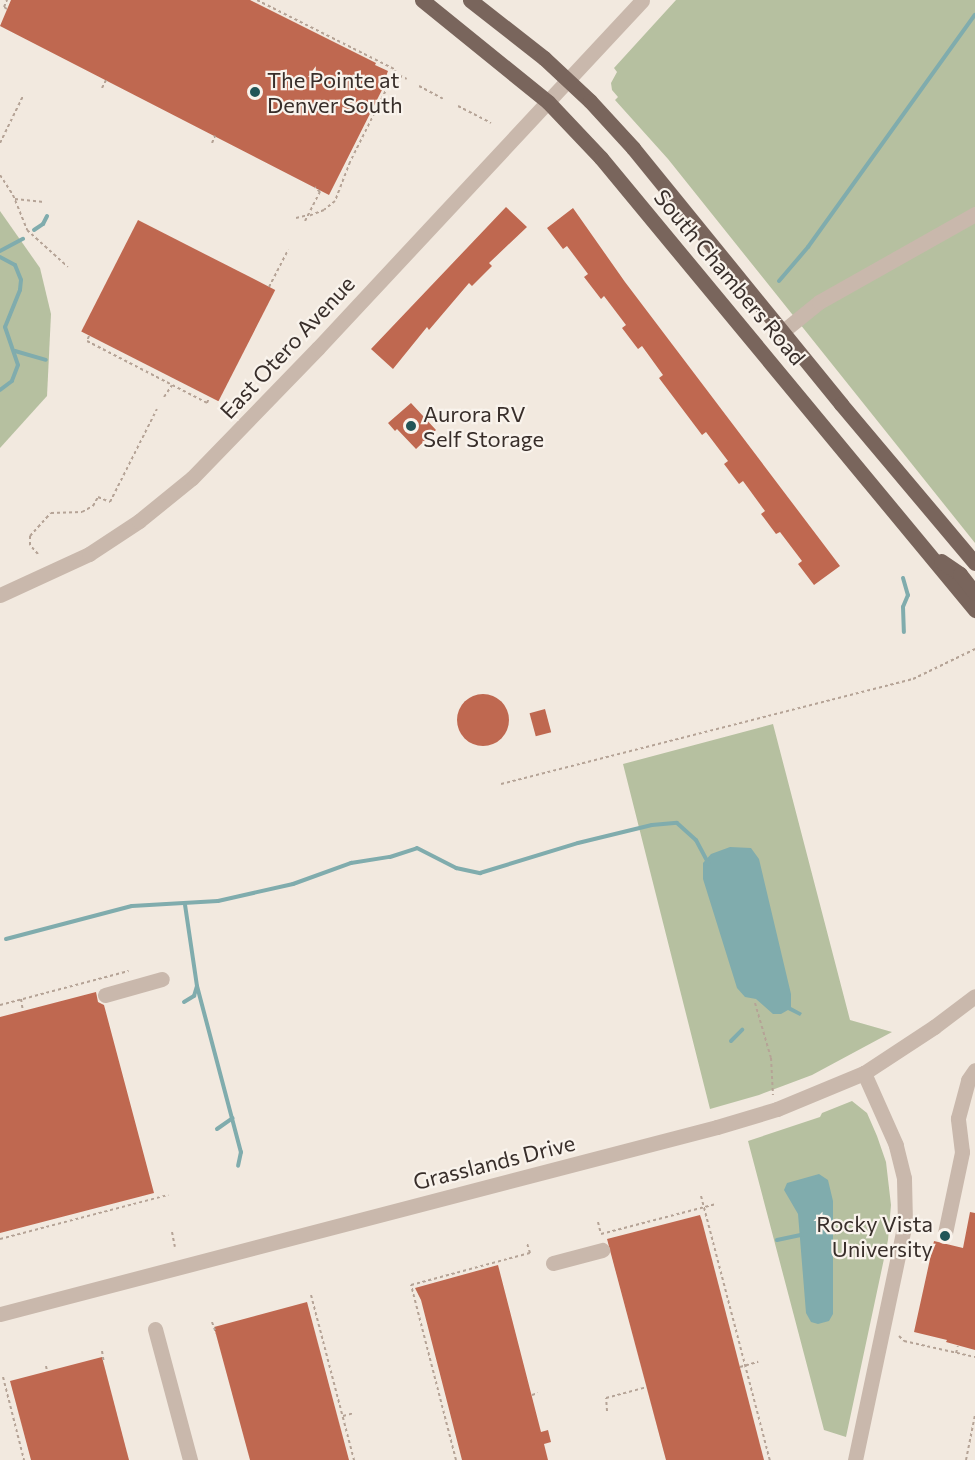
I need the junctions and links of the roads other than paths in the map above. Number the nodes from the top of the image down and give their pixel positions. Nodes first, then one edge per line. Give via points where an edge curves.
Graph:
1 (422, 0) edge
2 (470, 0) edge
3 (642, 0) edge
4 (567, 80) junction
5 (548, 102) junction
6 (975, 214) edge
7 (782, 332) junction
8 (926, 551) junction
9 (975, 563) edge
10 (975, 593) edge
11 (0, 595) edge
12 (975, 610) edge
13 (162, 980) dead end
14 (105, 995) dead end
15 (975, 996) edge
16 (975, 1070) edge
17 (864, 1073) junction
18 (945, 1233) dead end
19 (602, 1250) dead end
20 (553, 1263) dead end
21 (0, 1314) edge
22 (155, 1329) dead end
23 (190, 1460) edge
24 (855, 1460) edge

1 - 5 main road, South Chambers Road
2 - 4 main road, South Chambers Road
3 - 4 street, East Otero Avenue
4 - 5 street, East Otero Avenue
4 - 7 main road, South Chambers Road via 646,161
5 - 8 main road, South Chambers Road via 618,177
5 - 11 street, East Otero Avenue via 303,365 187,483 139,522 89,554
6 - 7 street via 819,302
7 - 9 main road, South Chambers Road
8 - 10 main road via 960,574
8 - 12 main road, South Chambers Road
13 - 14 street
15 - 17 street, Grasslands Drive
16 - 18 street via 968,1080 958,1118 962,1152
17 - 21 street, Grasslands Drive via 777,1109 717,1127
17 - 24 street via 896,1145 904,1178 905,1223
19 - 20 street
22 - 23 street

